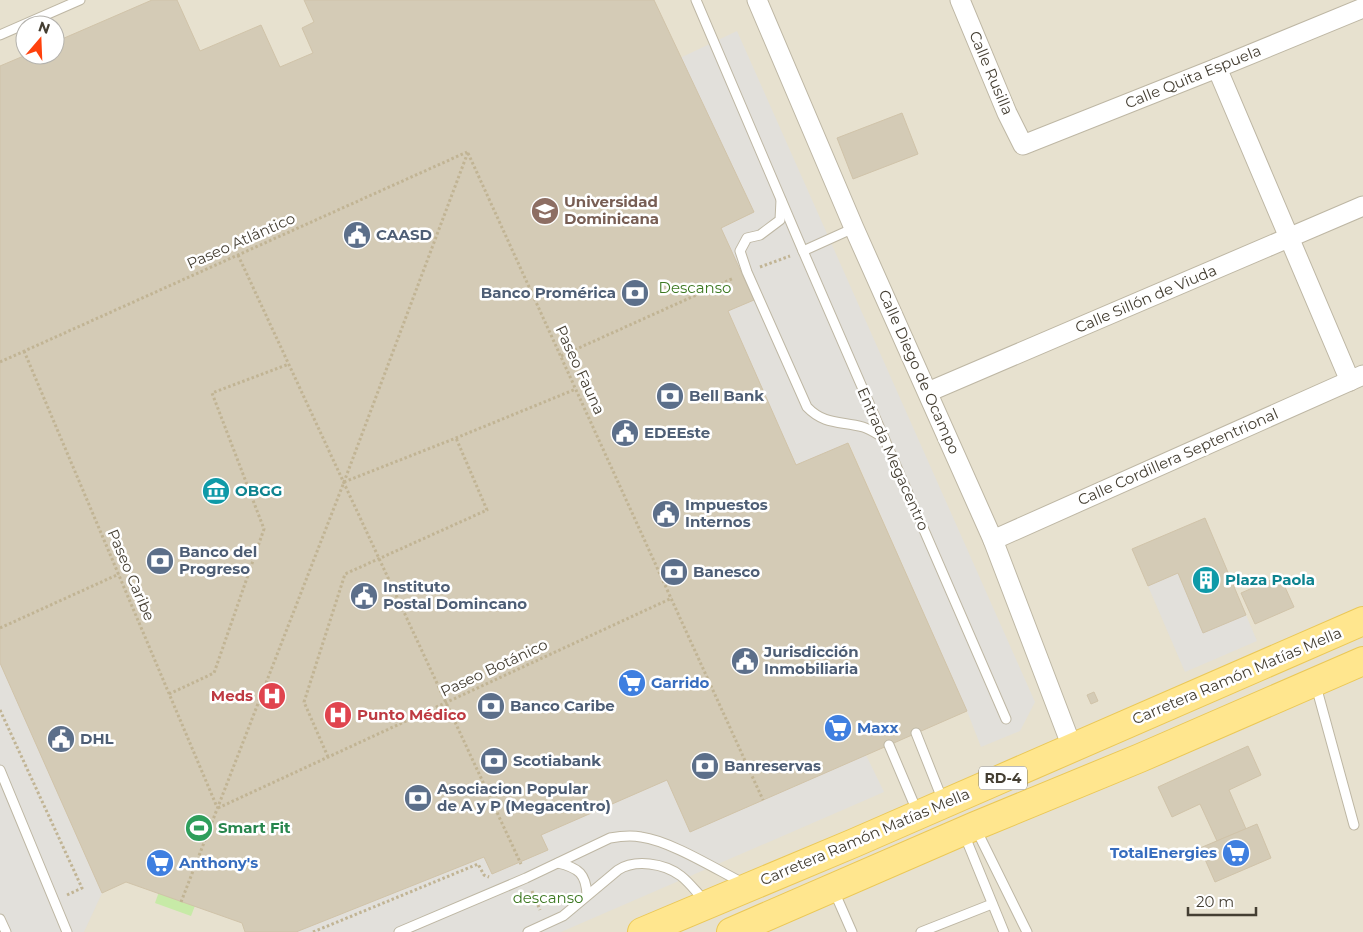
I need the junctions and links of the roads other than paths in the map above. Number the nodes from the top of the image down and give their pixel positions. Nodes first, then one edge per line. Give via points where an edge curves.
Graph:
1 (80, 0) edge
2 (696, 0) edge
3 (756, 0) edge
4 (960, 0) edge
5 (1363, 8) edge
6 (0, 34) edge
7 (1217, 68) junction
8 (1023, 145) joint
9 (780, 200) junction
10 (1363, 206) edge
11 (854, 228) junction
12 (1289, 238) junction
13 (803, 251) junction
14 (1356, 378) edge
15 (928, 392) junction
16 (884, 438) junction
17 (993, 540) junction
18 (1363, 621) edge
19 (1363, 661) edge
20 (1314, 681) junction
21 (1006, 719) dead end
22 (916, 733) dead end
23 (889, 745) dead end
24 (1072, 747) junction
25 (0, 770) edge
26 (944, 803) junction
27 (919, 814) junction
28 (1354, 825) dead end
29 (969, 829) junction
30 (558, 863) junction
31 (750, 886) junction
32 (832, 887) junction
33 (587, 895) junction
34 (708, 904) junction
35 (992, 904) junction
36 (0, 919) edge
37 (6, 932) edge
38 (67, 932) edge
39 (399, 932) edge
40 (528, 932) edge
41 (642, 932) edge
42 (730, 932) edge
43 (852, 932) edge
44 (921, 932) edge
45 (1004, 932) edge
46 (1027, 932) edge

1 - 6 lane
2 - 9 lane, Entrada Megacentro
3 - 11 street, Calle Diego de Ocampo
4 - 8 street, Calle Rusilla
5 - 7 street, Calle Quita Espuela
7 - 8 street, Calle Quita Espuela
7 - 12 street
9 - 13 lane, Entrada Megacentro
9 - 16 lane via 780,220 760,235 747,238 740,251 747,272 807,407 814,416 864,427
10 - 12 street, Calle Sillón de Viuda
11 - 13 lane
11 - 15 street, Calle Diego de Ocampo
12 - 14 street
12 - 15 street, Calle Sillón de Viuda
13 - 16 lane, Entrada Megacentro
14 - 17 street, Calle Cordillera Septentrional
15 - 17 street, Calle Diego de Ocampo
16 - 21 lane, Entrada Megacentro
17 - 24 street, Calle Diego de Ocampo
18 - 24 main road, Carretera Ramón Matías Mella / RD-4
19 - 20 main road, RD-4
20 - 28 lane
20 - 29 main road, RD-4
22 - 26 lane
23 - 27 lane
24 - 26 main road, Carretera Ramón Matías Mella / RD-4
25 - 38 lane
26 - 27 main road, Carretera Ramón Matías Mella / RD-4
27 - 31 main road, Carretera Ramón Matías Mella / RD-4
29 - 32 main road, RD-4
29 - 35 lane
29 - 46 lane
30 - 31 lane via 610,838 643,837 678,850
30 - 33 lane via 580,872
30 - 39 lane
31 - 34 main road, Carretera Ramón Matías Mella / RD-4
32 - 42 main road, RD-4
32 - 43 lane
33 - 34 lane via 618,870 636,863 669,869 681,876
33 - 40 lane via 563,916
34 - 41 main road, Carretera Ramón Matías Mella / RD-4
35 - 44 lane
35 - 45 lane
36 - 37 lane

